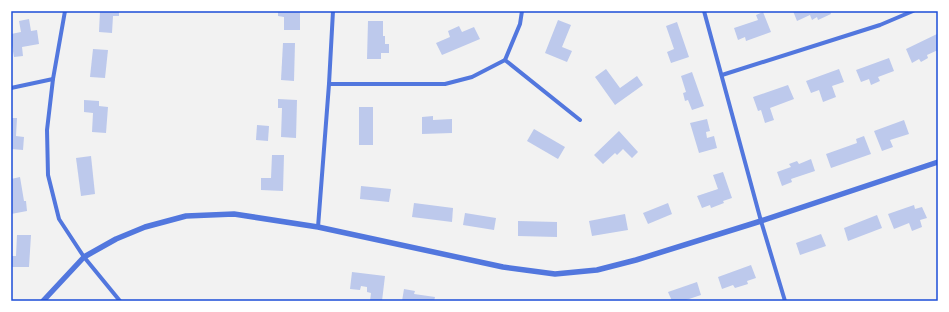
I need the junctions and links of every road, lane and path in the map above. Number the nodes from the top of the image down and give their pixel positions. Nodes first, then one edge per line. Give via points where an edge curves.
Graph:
1 (65, 11) edge
2 (333, 11) edge
3 (522, 11) edge
4 (704, 11) edge
5 (913, 11) edge
6 (505, 60) junction
7 (722, 75) junction
8 (53, 79) junction
9 (329, 84) junction
10 (11, 88) edge
11 (580, 120) dead end
12 (938, 162) edge
13 (761, 221) junction
14 (318, 226) junction
15 (84, 257) junction
16 (42, 301) edge
17 (120, 301) edge
18 (785, 301) edge

1 - 8 street
2 - 9 street
3 - 6 street via 520,24
4 - 7 street
5 - 7 street via 880,25
6 - 9 street via 472,77 445,84
6 - 11 street
7 - 13 street
8 - 10 street
8 - 15 street via 47,130 48,175 59,219
9 - 14 street
12 - 13 street
13 - 14 street via 636,260 597,270 555,274 503,267
13 - 18 street
14 - 15 street via 234,214 186,216 145,227 116,239
15 - 16 street
15 - 17 street

